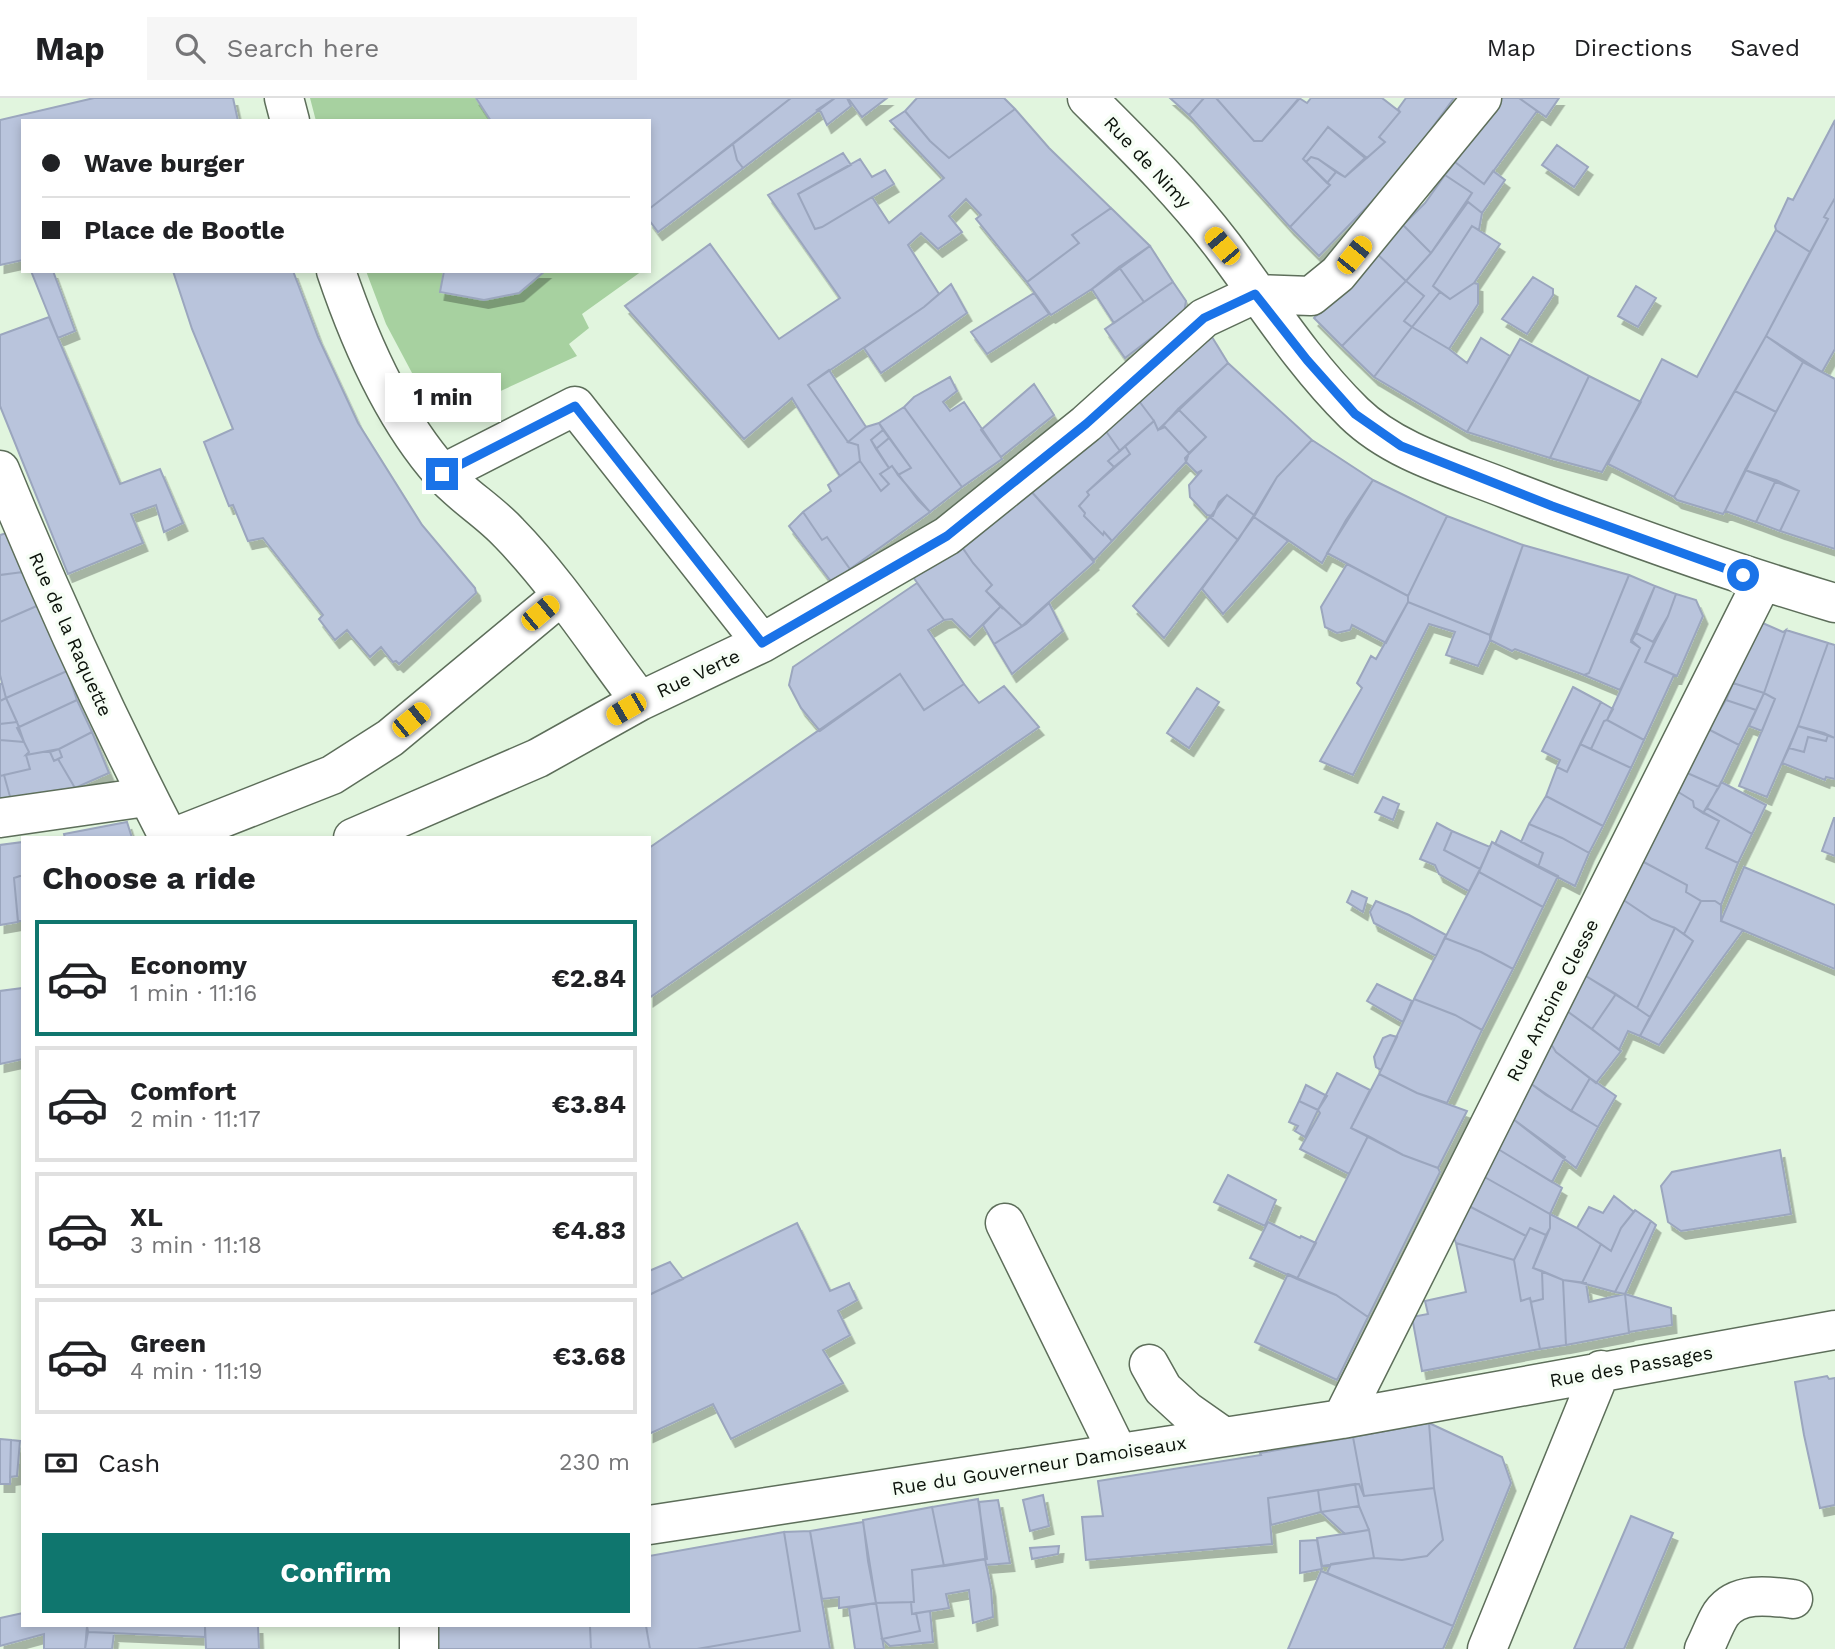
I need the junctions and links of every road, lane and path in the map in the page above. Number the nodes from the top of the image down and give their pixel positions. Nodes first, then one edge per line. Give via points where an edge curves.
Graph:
1 (284, 98) edge
2 (1087, 98) edge
3 (1482, 98) edge
4 (289, 119) edge
5 (337, 273) edge
6 (1255, 294) junction
7 (0, 470) edge
8 (442, 474) junction
9 (1762, 582) junction
10 (561, 596) junction
11 (1835, 603) edge
12 (762, 643) junction
13 (640, 701) junction
14 (146, 797) junction
15 (0, 818) edge
16 (170, 836) edge
17 (176, 836) edge
18 (358, 836) edge
19 (1005, 1223) dead end
20 (1835, 1330) edge
21 (1149, 1364) dead end
22 (1601, 1370) junction
23 (1428, 1404) joint
24 (1342, 1419) junction
25 (1224, 1437) junction
26 (1118, 1453) junction
27 (651, 1525) edge
28 (1793, 1600) dead end
29 (419, 1627) edge
30 (419, 1649) edge
31 (1487, 1649) edge
32 (1704, 1649) edge

1 - 4 street
2 - 6 street, Rue de Nimy via 1157,167
3 - 6 street via 1338,274 1311,296
5 - 8 street via 378,373
6 - 9 street, Rue de Nimy via 1355,414 1401,446
6 - 12 street, Rue Verte via 1204,318 1086,424 947,536
7 - 14 street, Rue de la Raquette via 50,593
8 - 10 street via 509,532
8 - 12 street via 575,406
9 - 11 street, Rue de Nimy
9 - 24 street, Rue Antoine Clesse
10 - 13 street
10 - 17 street via 390,738 332,775
12 - 13 street, Rue Verte
13 - 18 street, Rue Verte via 538,758
14 - 15 street
14 - 16 street, Rue de la Raquette
19 - 26 street
20 - 22 street, Rue des Passages
21 - 25 street via 1163,1389
22 - 23 street, Rue des Passages
22 - 31 street
23 - 24 street, Rue du Gouverneur Damoiseaux
24 - 25 street, Rue du Gouverneur Damoiseaux
25 - 26 street, Rue du Gouverneur Damoiseaux
26 - 27 street, Rue du Gouverneur Damoiseaux
28 - 32 street via 1762,1595 1740,1600 1722,1612
29 - 30 street

